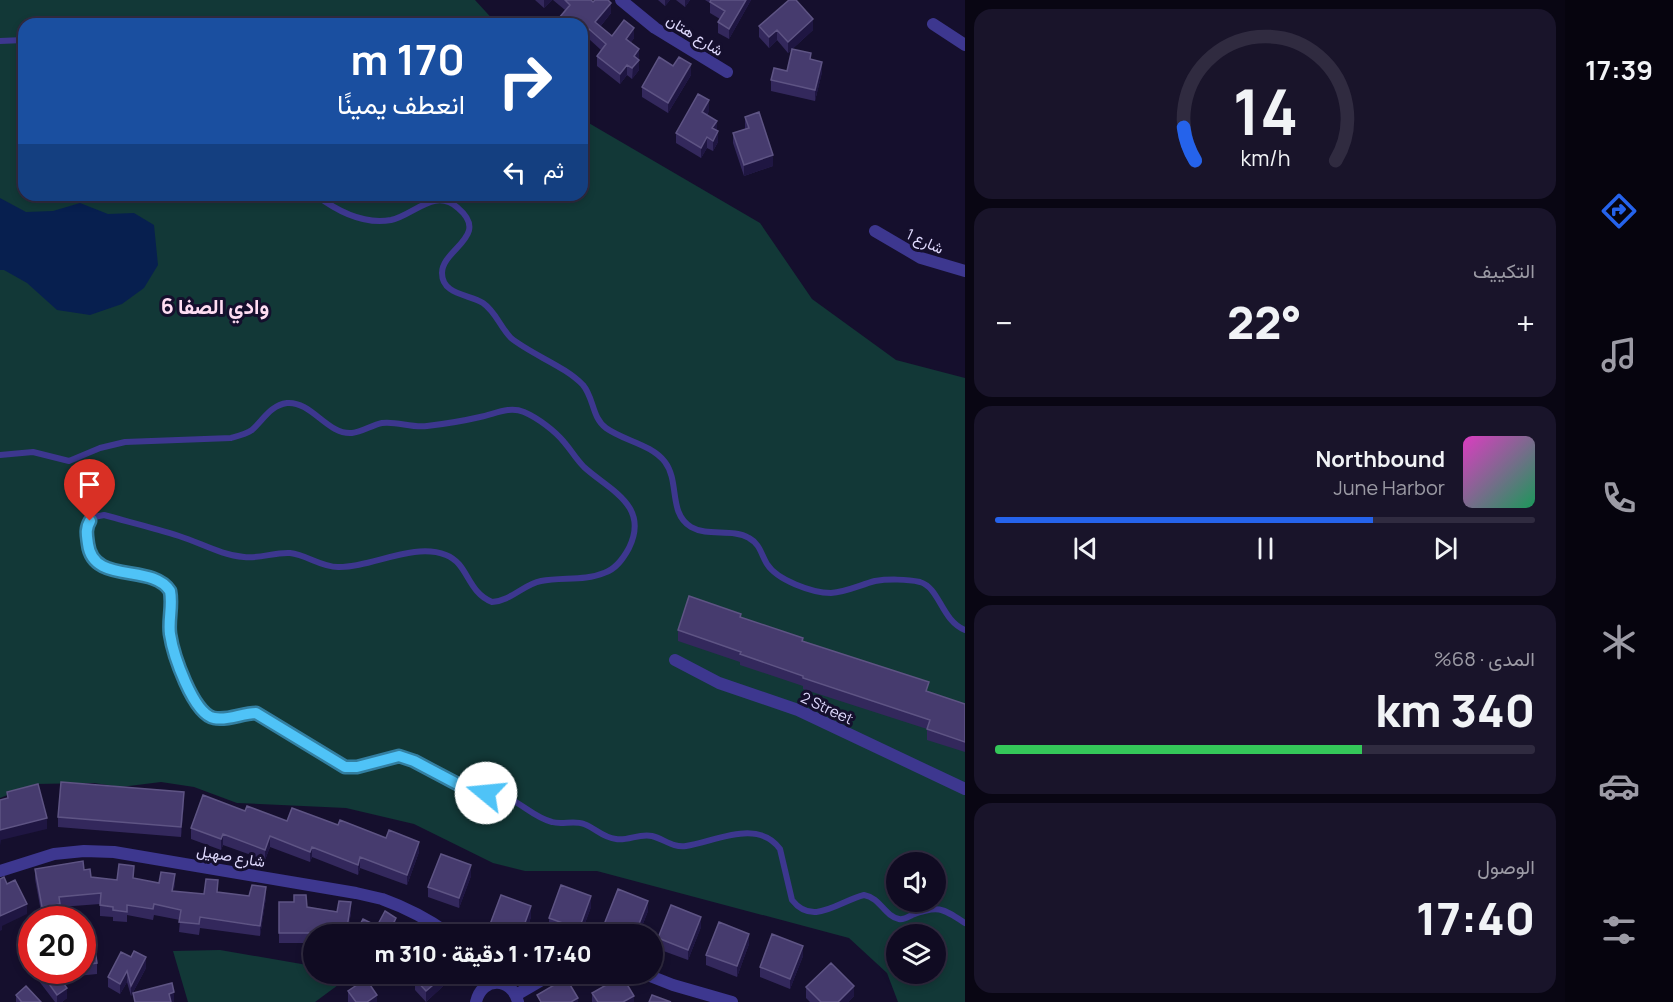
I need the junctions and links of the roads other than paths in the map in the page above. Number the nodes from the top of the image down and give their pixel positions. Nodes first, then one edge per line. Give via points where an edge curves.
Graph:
1 (621, 0) edge
2 (933, 24) dead end
3 (18, 40) edge
4 (0, 41) edge
5 (965, 45) edge
6 (727, 72) dead end
7 (324, 201) edge
8 (435, 201) edge
9 (442, 201) edge
10 (875, 231) dead end
11 (965, 271) edge
12 (0, 455) edge
13 (965, 630) edge
14 (675, 660) dead end
15 (965, 789) edge
16 (0, 871) edge
17 (965, 923) edge
18 (435, 924) edge
19 (663, 981) edge
20 (483, 984) edge
21 (503, 984) edge
22 (537, 984) edge
23 (517, 998) edge
24 (476, 1002) edge
25 (732, 1002) edge

1 - 6 street, شارع هتان via 655,28
2 - 5 street
3 - 4 lane
7 - 8 lane via 350,216 369,220 391,220
9 - 13 lane via 457,207 468,223 464,242 442,269 444,283 483,303 511,339 578,381 590,394 596,415 607,429 662,458 671,473 676,506 684,521 699,530 750,538 772,570 810,590 831,593 882,580 921,582 932,590 953,623
10 - 11 street, شارع 1 via 921,258
12 - 17 lane via 33,452 69,461 126,442 231,438 247,433 269,412 286,403 300,405 348,433 384,423 422,427 506,410 524,412 564,441 582,465 617,490 626,502 634,522 633,537 620,563 612,569 594,576 538,582 492,602 478,595 457,561 448,555 393,556 348,567 289,553 246,557 104,515 94,517 87,526 89,553 100,566 166,586 171,598 170,633 174,648 194,700 209,717 261,714 345,767 407,757 465,788 508,798 544,820 585,824 618,840 644,835 679,846 730,835 765,837 780,849 792,900 808,912 822,912 864,895 898,919 939,908
14 - 15 street, 2 Street via 719,683 798,710
16 - 18 street, شارع صهيل via 54,854 84,851 133,855 382,899
19 - 25 street
20 - 24 street
21 - 23 street via 513,989
22 - 23 street

